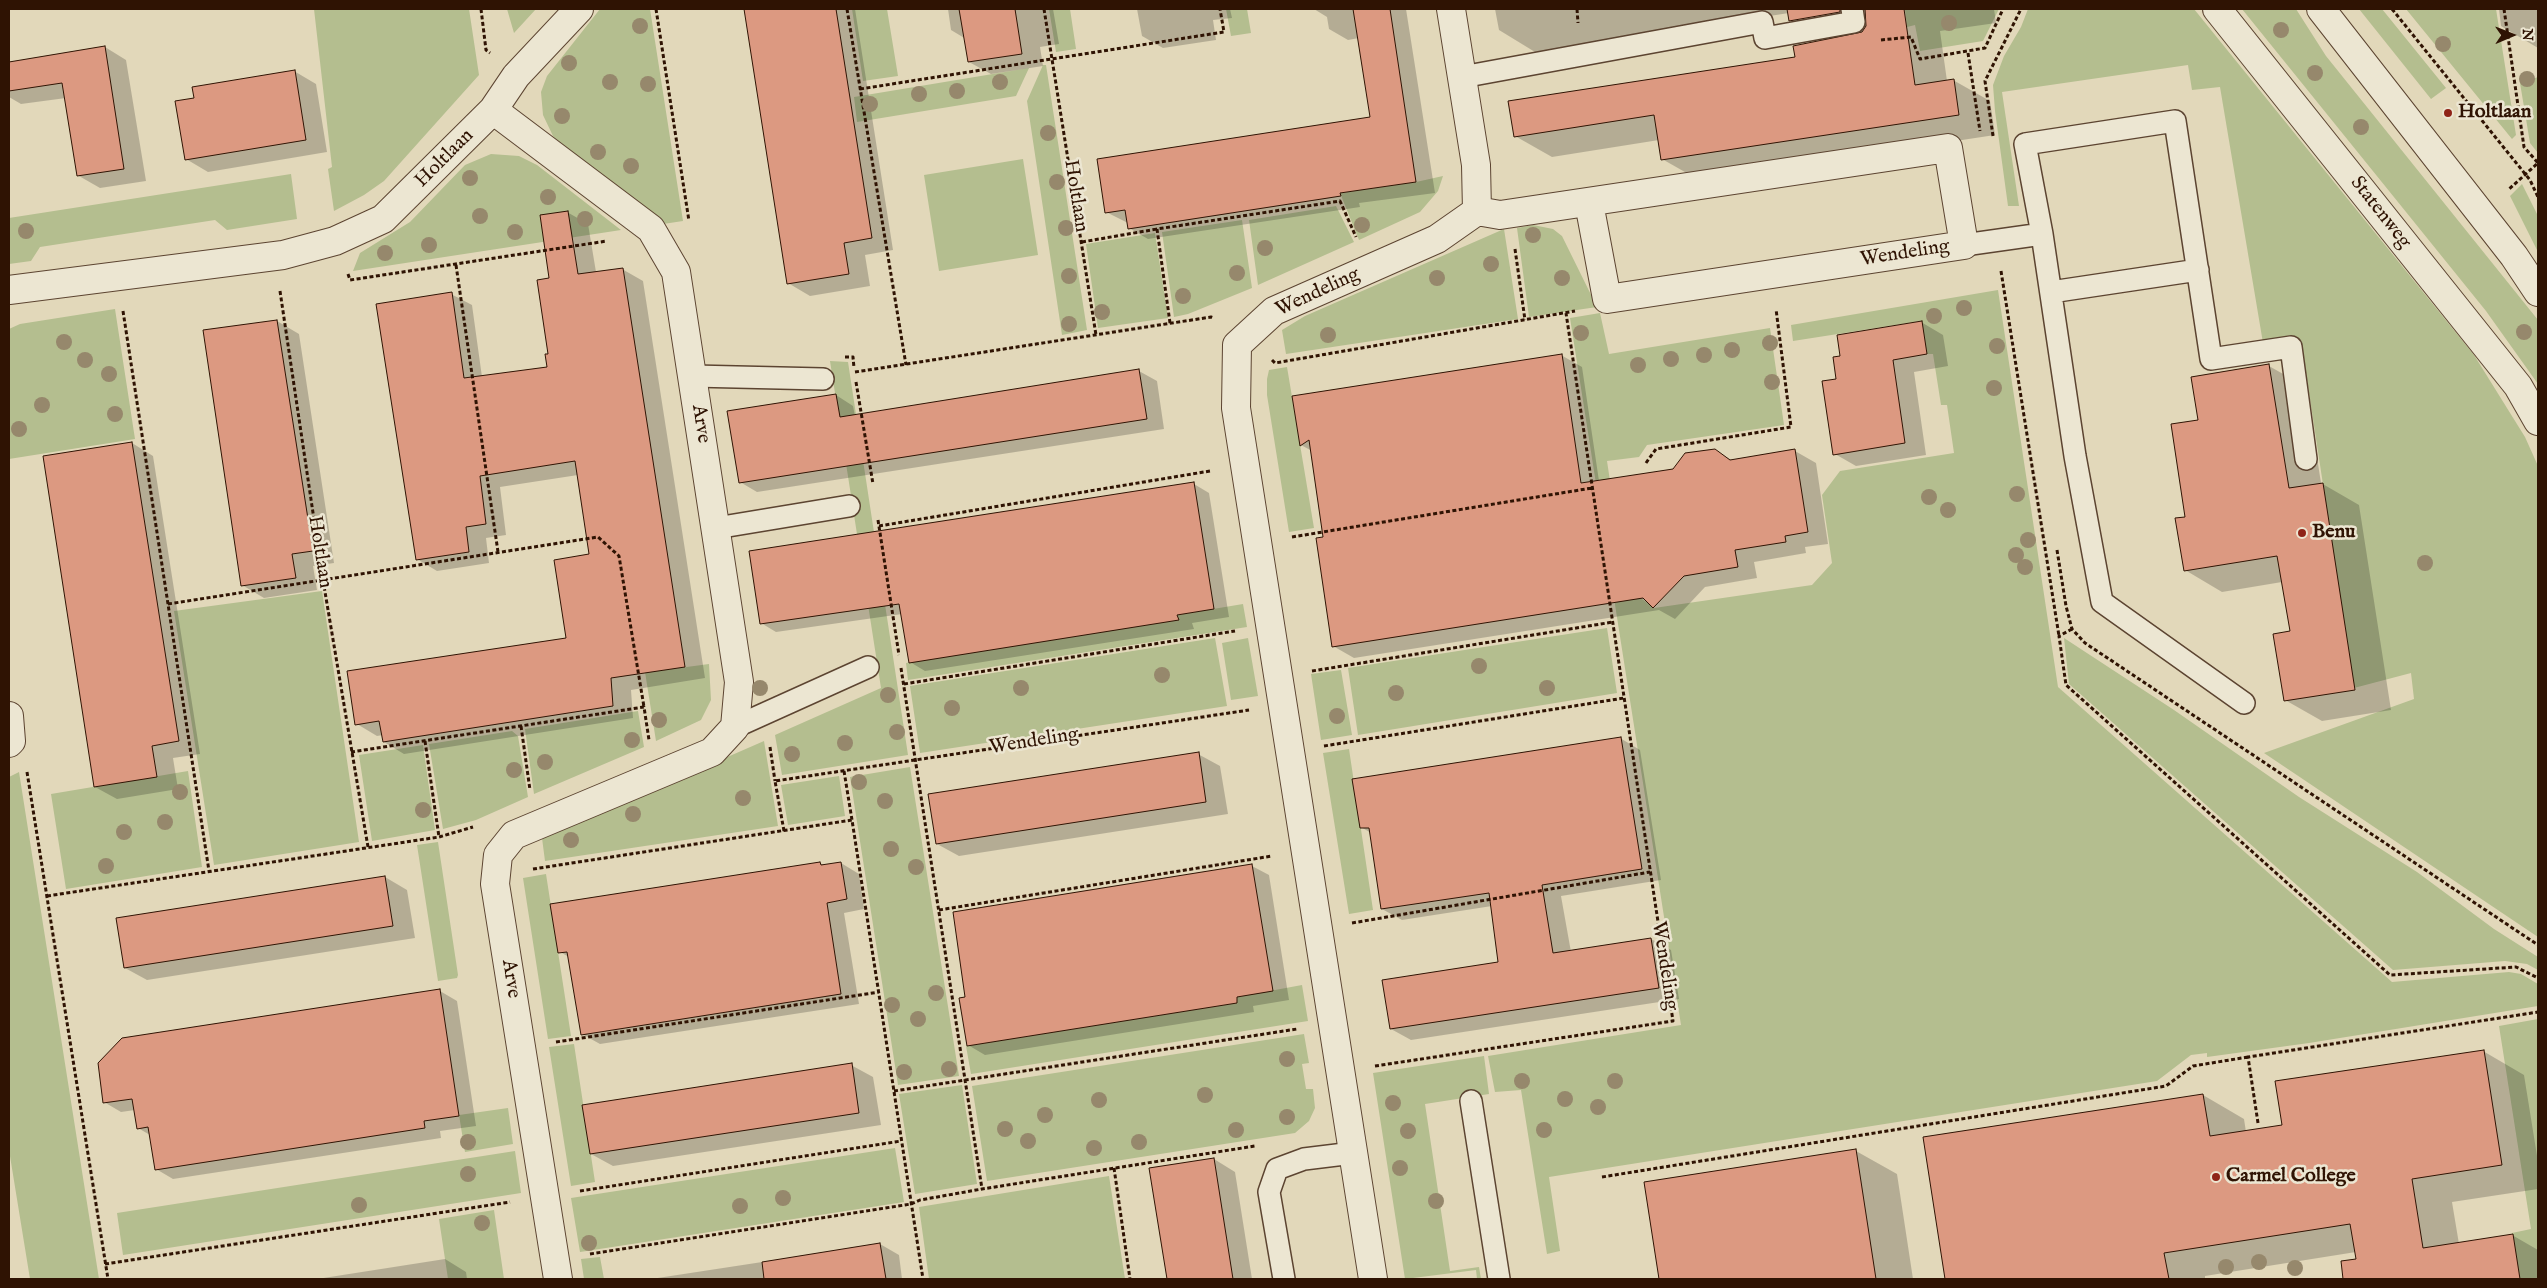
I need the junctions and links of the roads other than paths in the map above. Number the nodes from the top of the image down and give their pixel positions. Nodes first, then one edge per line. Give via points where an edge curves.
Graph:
1 (579, 9) edge
2 (1451, 9) edge
3 (2217, 9) edge
4 (2321, 9) edge
5 (1853, 15) edge
6 (1462, 77) junction
7 (493, 110) junction
8 (1589, 202) junction
9 (1477, 211) junction
10 (2042, 234) junction
11 (1964, 244) junction
12 (2198, 270) junction
13 (9, 290) edge
14 (2051, 292) junction
15 (2538, 292) edge
16 (693, 376) junction
17 (823, 379) dead end
18 (2538, 421) edge
19 (2306, 459) dead end
20 (849, 506) dead end
21 (716, 528) junction
22 (868, 667) dead end
23 (2244, 703) dead end
24 (735, 727) junction
25 (1471, 1101) dead end
26 (1353, 1153) junction
27 (557, 1270) edge
28 (1284, 1279) edge
29 (1373, 1279) edge
30 (1499, 1279) edge

1 - 7 street, Holtlaan via 516,76
2 - 6 street
3 - 18 street, Statenweg via 2518,386
4 - 15 street via 2514,256
5 - 6 lane via 1765,38 1762,22
6 - 9 street via 1476,165
7 - 13 street, Holtlaan via 383,219 335,241 275,256
7 - 16 street, Arve via 651,229 676,272
8 - 9 street, Wendeling via 1500,215
8 - 11 street, Wendeling via 1607,299
8 - 11 street, Wendeling via 1948,148
9 - 26 street, Wendeling via 1437,240 1274,311 1237,345 1236,408
10 - 11 lane
10 - 12 lane via 2025,144 2175,121
10 - 14 lane
12 - 14 lane
12 - 19 lane via 2211,359 2290,347
14 - 23 lane via 2075,456 2102,602
16 - 17 lane
16 - 21 street, Arve
20 - 21 lane
21 - 24 street, Arve via 739,682
22 - 24 lane
24 - 27 street, Arve via 712,752 514,835 498,855 495,884
25 - 30 lane
26 - 28 lane via 1276,1168 1269,1192
26 - 29 street, Wendeling

